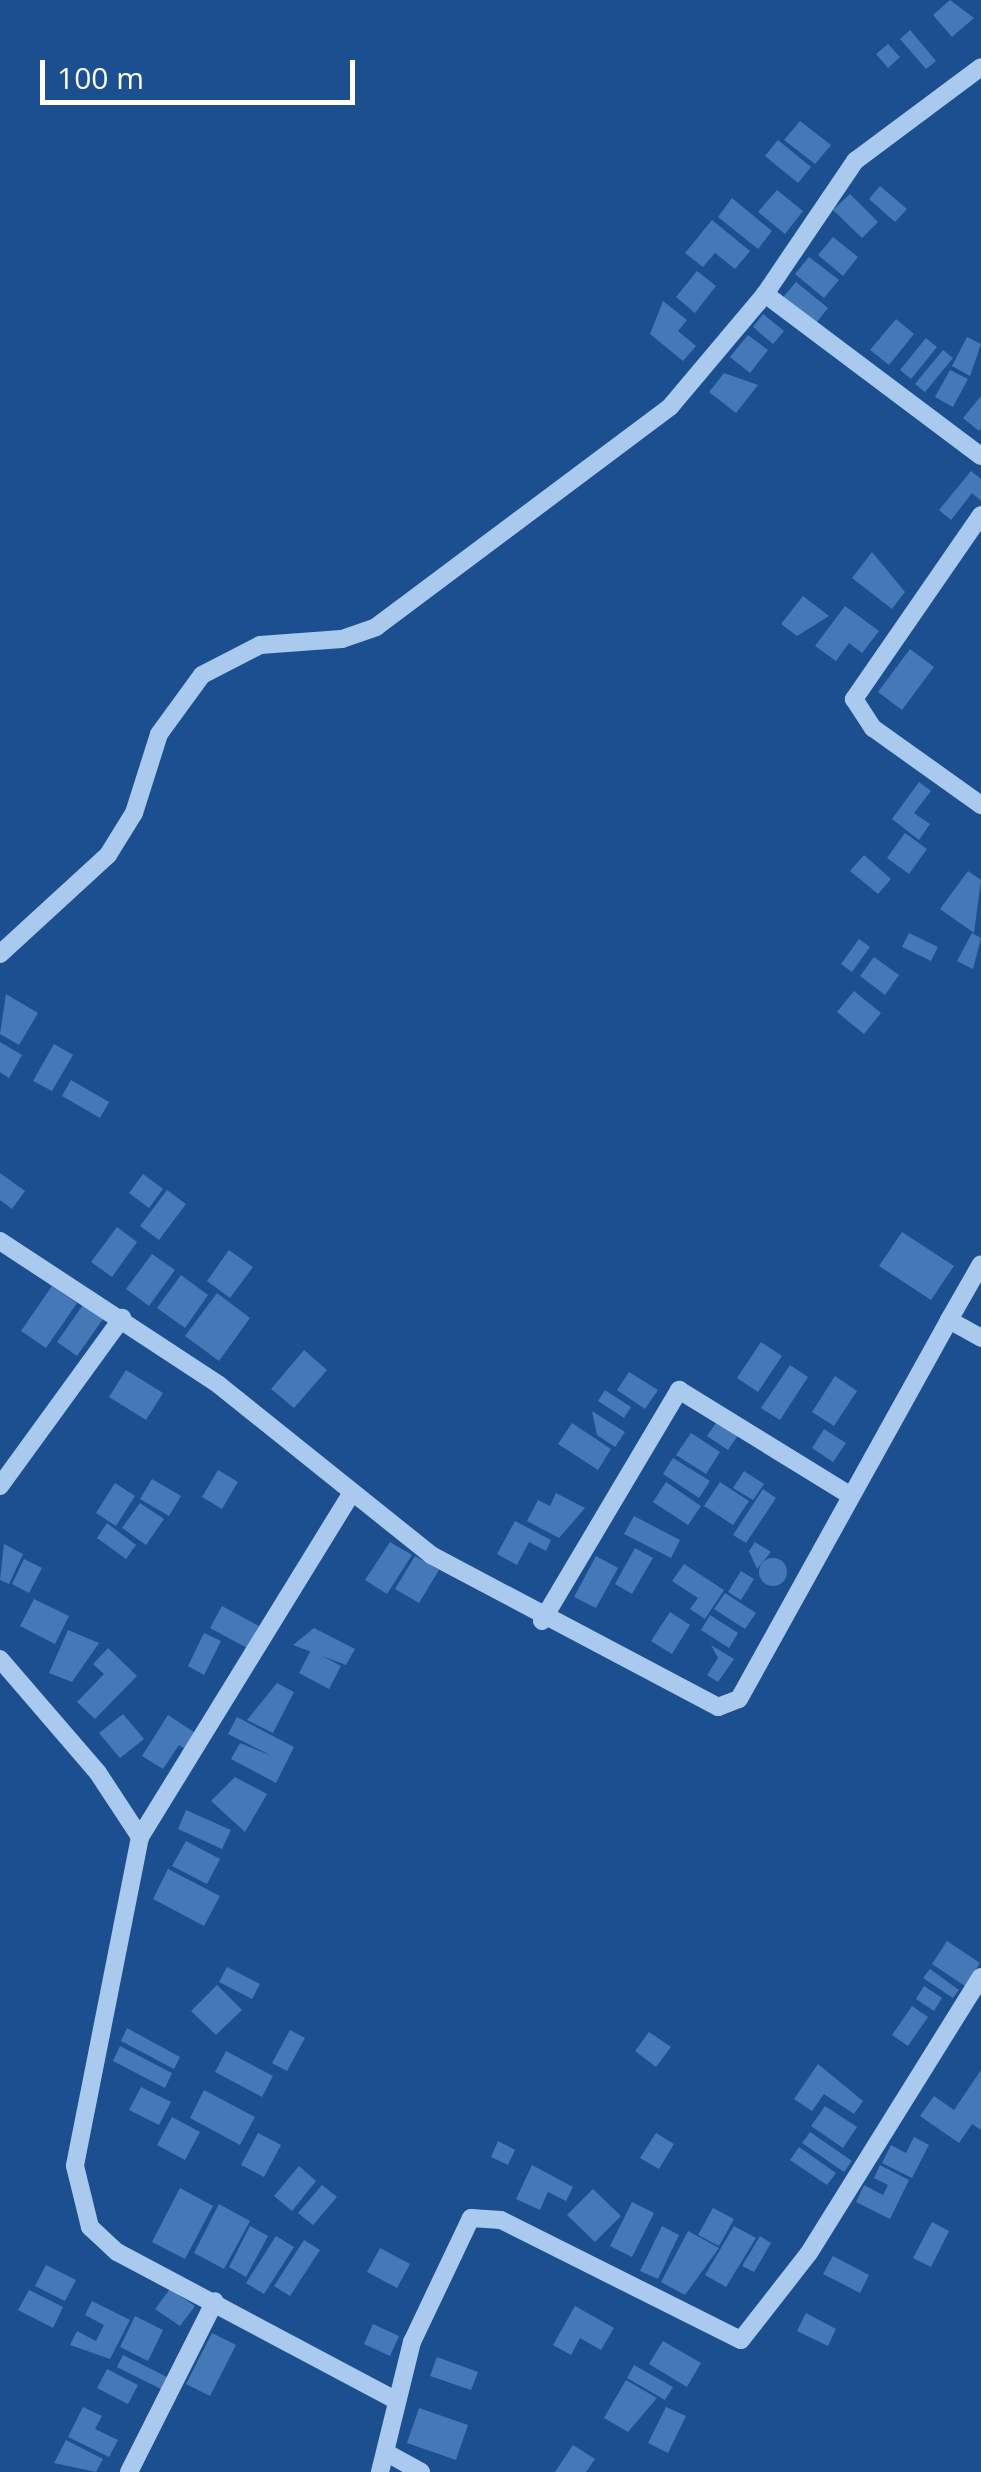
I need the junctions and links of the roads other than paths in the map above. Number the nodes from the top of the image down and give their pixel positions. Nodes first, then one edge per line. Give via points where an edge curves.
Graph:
1 (981, 67) edge
2 (765, 294) junction
3 (981, 456) edge
4 (981, 515) edge
5 (981, 805) edge
6 (0, 954) edge
7 (0, 1241) edge
8 (981, 1264) edge
9 (122, 1318) junction
10 (949, 1320) junction
11 (981, 1338) edge
12 (0, 1486) edge
13 (350, 1495) junction
14 (850, 1496) junction
15 (542, 1620) junction
16 (0, 1659) edge
17 (140, 1836) junction
18 (981, 1977) edge
19 (215, 2301) junction
20 (395, 2400) junction
21 (387, 2453) junction
22 (129, 2472) edge
23 (380, 2472) edge
24 (421, 2472) edge

1 - 2 street via 855,161
2 - 3 street
2 - 6 street via 670,407 389,618 342,639 260,644 202,675 159,734 134,814 108,855
4 - 5 street via 854,700 861,718
7 - 9 street
8 - 10 street
9 - 12 street
9 - 13 street via 277,1428
10 - 11 street
10 - 14 street
13 - 15 street
13 - 17 street
14 - 15 street via 728,1706 705,1704
14 - 15 street via 679,1390
16 - 17 street via 98,1773
17 - 19 street via 86,2080 76,2185 103,2242
18 - 20 street via 748,2336 724,2338 484,2214 452,2245
19 - 20 street
19 - 22 street
20 - 21 street
21 - 23 street
21 - 24 street

